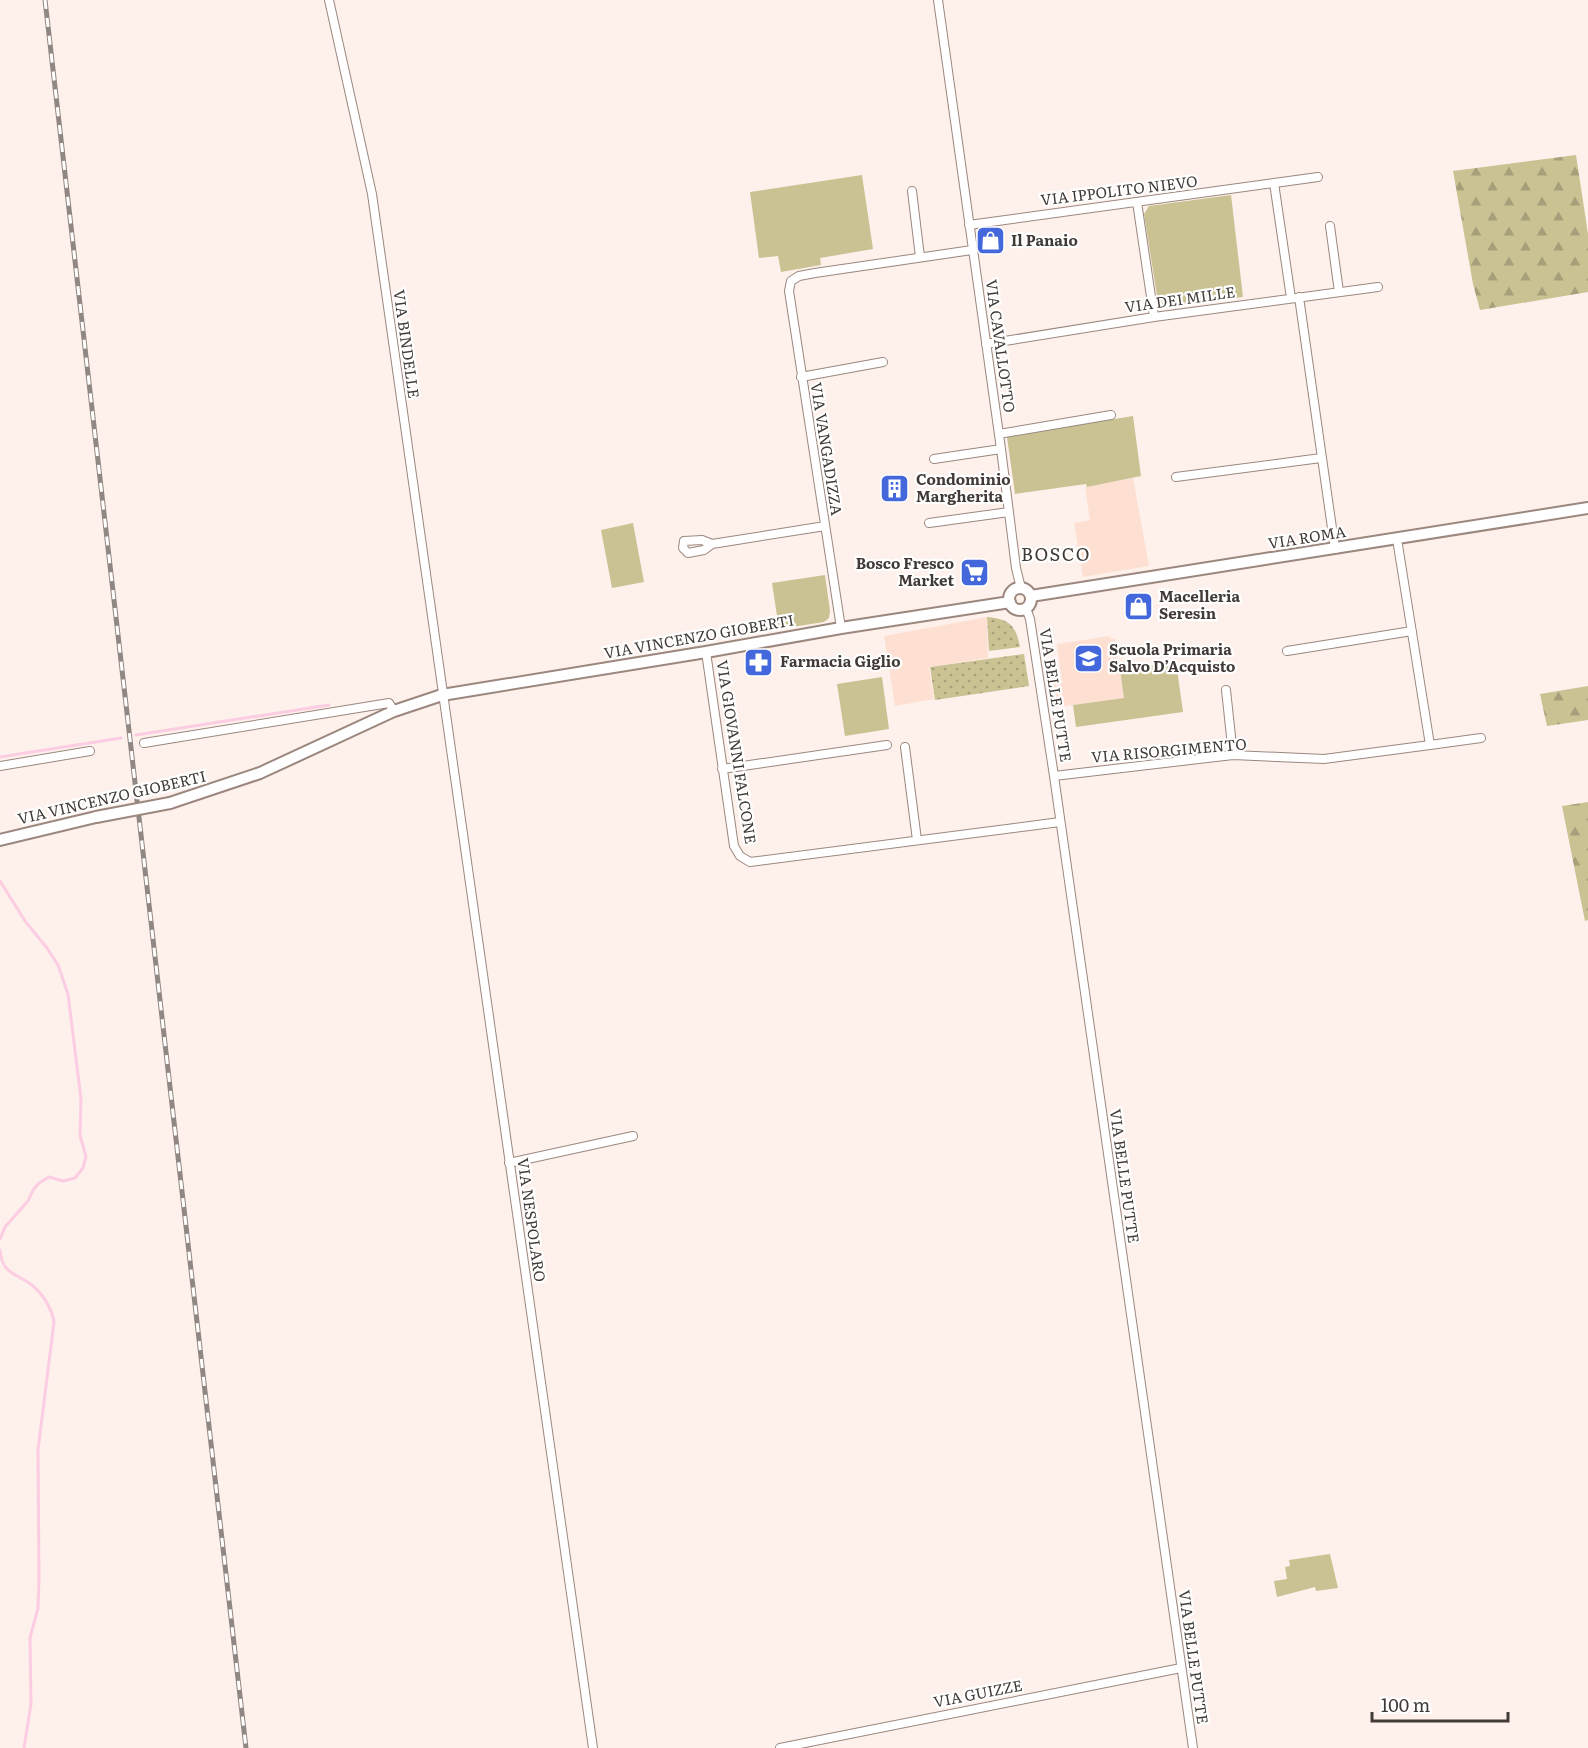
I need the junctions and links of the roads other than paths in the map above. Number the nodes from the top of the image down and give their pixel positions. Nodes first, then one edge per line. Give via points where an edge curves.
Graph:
1 (329, 0) edge
2 (938, 0) edge
3 (1318, 177) dead end
4 (1274, 183) junction
5 (912, 191) dead end
6 (1137, 202) junction
7 (969, 225) junction
8 (1330, 226) dead end
9 (972, 250) junction
10 (920, 257) junction
11 (1378, 287) dead end
12 (1339, 292) junction
13 (1295, 298) junction
14 (1154, 317) junction
15 (986, 344) junction
16 (883, 362) dead end
17 (801, 377) junction
18 (1111, 415) dead end
19 (999, 434) junction
20 (1001, 449) junction
21 (1321, 458) junction
22 (934, 459) dead end
23 (1176, 477) dead end
24 (1588, 508) edge
25 (1009, 512) junction
26 (929, 524) dead end
27 (825, 526) junction
28 (1397, 539) junction
29 (712, 544) dead end
30 (1335, 549) junction
31 (1021, 588) junction
32 (1031, 596) junction
33 (1010, 602) junction
34 (1026, 608) junction
35 (840, 628) junction
36 (1412, 631) junction
37 (1287, 651) dead end
38 (706, 652) junction
39 (1226, 690) dead end
40 (442, 695) junction
41 (394, 711) junction
42 (1482, 738) dead end
43 (144, 743) dead end
44 (887, 745) dead end
45 (1430, 746) junction
46 (905, 747) dead end
47 (90, 751) dead end
48 (1233, 756) junction
49 (0, 766) edge
50 (722, 769) junction
51 (1054, 776) junction
52 (1060, 822) junction
53 (0, 840) edge
54 (917, 840) junction
55 (633, 1136) dead end
56 (509, 1163) junction
57 (1181, 1668) junction
58 (593, 1748) edge
59 (780, 1748) edge
60 (1193, 1748) edge

1 - 40 street, VIA BINDELLE via 372,194
2 - 7 street, VIA CAVALLOTTO
3 - 4 street, VIA IPPOLITO NIEVO
4 - 6 street, VIA IPPOLITO NIEVO
4 - 13 street
5 - 10 street
6 - 7 street, VIA IPPOLITO NIEVO
6 - 14 street
7 - 9 street, VIA CAVALLOTTO
8 - 12 street
9 - 10 street, VIA VANGADIZZA
9 - 15 street, VIA CAVALLOTTO
10 - 17 street, VIA VANGADIZZA via 799,276 791,281 789,291
11 - 12 street, VIA DEI MILLE
12 - 13 street, VIA DEI MILLE
13 - 14 street, VIA DEI MILLE
13 - 21 street
14 - 15 street, VIA DEI MILLE
15 - 19 street, VIA CAVALLOTTO
16 - 17 street, VIA VANGADIZZA
17 - 27 street, VIA VANGADIZZA
18 - 19 street
19 - 20 street, VIA CAVALLOTTO
20 - 22 street
20 - 25 street, VIA CAVALLOTTO
21 - 23 street
21 - 30 street
24 - 28 street, VIA ROMA
25 - 26 street
25 - 31 street, VIA CAVALLOTTO
27 - 29 street, VIA VANGADIZZA
27 - 35 street, VIA VANGADIZZA
28 - 30 street, VIA ROMA
28 - 36 street
30 - 32 street, VIA ROMA
31 - 32 street
31 - 33 street via 1012,592
32 - 34 street
33 - 34 street via 1016,609
33 - 35 street, VIA VINCENZO GIOBERTI
34 - 51 street, VIA BELLE PUTTE
35 - 38 street, VIA VINCENZO GIOBERTI
36 - 37 street
36 - 45 street
38 - 40 street, VIA VINCENZO GIOBERTI
38 - 50 street, VIA GIOVANNI FALCONE
39 - 48 street
40 - 41 street, VIA VINCENZO GIOBERTI
40 - 56 street, VIA NESPOLARO
41 - 43 street, VIA VINCENZO GIOBERTI via 389,703
41 - 53 street, VIA VINCENZO GIOBERTI, bridge via 260,773 170,802
42 - 45 street, VIA RISORGIMENTO
44 - 50 street
45 - 48 street, VIA RISORGIMENTO via 1323,759
46 - 54 street
47 - 49 street
48 - 51 street, VIA RISORGIMENTO
50 - 54 street, VIA GIOVANNI FALCONE via 734,846 750,862
51 - 52 street, VIA BELLE PUTTE
52 - 54 street, VIA GIOVANNI FALCONE
52 - 57 street, VIA BELLE PUTTE
55 - 56 street
56 - 58 street, VIA NESPOLARO
57 - 59 street, VIA GUIZZE
57 - 60 street, VIA BELLE PUTTE

